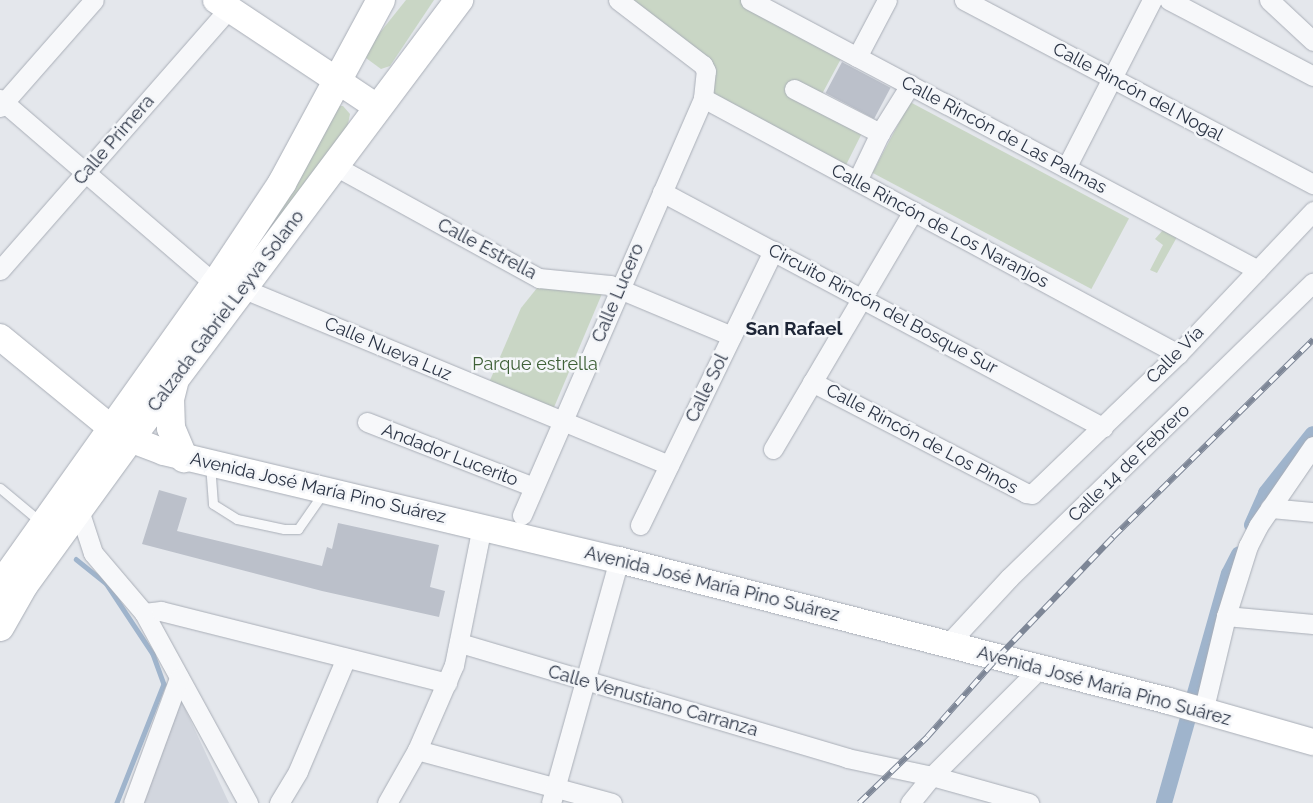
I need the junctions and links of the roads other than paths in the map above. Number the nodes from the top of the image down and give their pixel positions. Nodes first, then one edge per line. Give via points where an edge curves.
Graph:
1 (94, 0) edge
2 (381, 0) edge
3 (750, 0) edge
4 (887, 0) edge
5 (964, 0) edge
6 (1152, 0) edge
7 (1169, 0) edge
8 (1269, 0) edge
9 (623, 2) edge
10 (222, 5) edge
11 (452, 5) edge
12 (1313, 41) edge
13 (856, 57) junction
14 (1313, 76) edge
15 (337, 78) junction
16 (1112, 78) junction
17 (910, 85) junction
18 (794, 89) dead end
19 (703, 98) junction
20 (1, 103) edge
21 (377, 107) junction
22 (880, 133) junction
23 (335, 166) junction
24 (1066, 168) junction
25 (87, 172) junction
26 (856, 181) junction
27 (1313, 184) edge
28 (662, 192) junction
29 (912, 211) junction
30 (1313, 212) edge
31 (773, 251) junction
32 (0, 270) edge
33 (1258, 270) junction
34 (1313, 282) edge
35 (215, 284) junction
36 (244, 289) junction
37 (620, 289) junction
38 (861, 298) junction
39 (0, 336) edge
40 (732, 336) junction
41 (1178, 354) junction
42 (176, 378) junction
43 (812, 382) junction
44 (562, 421) junction
45 (367, 422) dead end
46 (1103, 427) junction
47 (120, 434) junction
48 (1313, 446) edge
49 (773, 449) dead end
50 (197, 461) junction
51 (669, 465) junction
52 (534, 487) junction
53 (0, 488) edge
54 (326, 490) junction
55 (1032, 494) joint
56 (1270, 508) junction
57 (79, 510) junction
58 (1313, 512) edge
59 (522, 515) dead end
60 (42, 523) junction
61 (640, 525) dead end
62 (482, 526) junction
63 (619, 560) junction
64 (4, 570) edge
65 (144, 613) junction
66 (1226, 616) junction
67 (1313, 624) edge
68 (0, 627) edge
69 (460, 643) junction
70 (947, 645) junction
71 (346, 658) junction
72 (1039, 669) junction
73 (179, 678) junction
74 (585, 680) junction
75 (447, 684) junction
76 (1199, 711) junction
77 (1313, 742) edge
78 (417, 750) junction
79 (932, 776) junction
80 (554, 794) edge
81 (133, 803) edge
82 (248, 803) edge
83 (279, 803) edge
84 (387, 803) edge
85 (612, 803) edge
86 (910, 803) edge
87 (1029, 803) edge

1 - 20 street
2 - 15 main road, Calzada Gabriel Leyva Solano
3 - 13 street, Calle Rincón de Las Palmas
4 - 13 street
5 - 16 street, Calle Rincón del Nogal
6 - 16 street
7 - 14 street
8 - 12 street
9 - 19 street, Calle Lucero via 703,65 706,78
10 - 15 street
10 - 25 street, Calle Primera
11 - 21 main road, Calzada Gabriel Leyva Solano
13 - 17 street, Calle Rincón de Las Palmas
15 - 21 street
15 - 35 main road, Calzada Gabriel Leyva Solano via 282,183
16 - 24 street
16 - 27 street, Calle Rincón del Nogal
17 - 22 street
17 - 24 street, Calle Rincón de Las Palmas
18 - 22 street
19 - 26 street, Calle Rincón de Los Naranjos
19 - 28 street, Calle Lucero
20 - 25 street
21 - 23 main road, Calzada Gabriel Leyva Solano
22 - 26 street
23 - 36 main road, Calzada Gabriel Leyva Solano
23 - 37 street, Calle Estrella via 538,278 610,285
24 - 33 street, Calle Rincón de Las Palmas
25 - 32 street, Calle Primera
25 - 35 street
26 - 29 street, Calle Rincón de Los Naranjos
28 - 31 street, Circuito Rincón del Bosque Sur
28 - 37 street, Calle Lucero
29 - 38 street
29 - 41 street, Calle Rincón de Los Naranjos
30 - 33 street, Calle Vía
31 - 38 street, Circuito Rincón del Bosque Sur
31 - 40 street, Calle Sol
33 - 41 street, Calle Vía
34 - 70 street, Calle 14 de Febrero via 1009,578
35 - 47 main road, Calzada Gabriel Leyva Solano
36 - 42 main road, Calzada Gabriel Leyva Solano
36 - 44 street, Calle Nueva Luz
37 - 40 street, Calle Estrella
37 - 44 street, Calle Lucero
38 - 43 street
38 - 46 street, Circuito Rincón del Bosque Sur
39 - 47 street
40 - 51 street, Calle Sol
41 - 46 street, Calle Vía
42 - 47 main road, Calzada Gabriel Leyva Solano
42 - 50 main road via 171,390 170,428
43 - 49 street
43 - 55 street, Calle Rincón de Los Pinos via 1026,494
44 - 51 street, Calle Nueva Luz
44 - 52 street, Calle Lucero
45 - 52 street, Andador Lucerito
46 - 55 street, Calle Vía
47 - 50 street, Avenida José María Pino Suárez
47 - 57 main road, Calzada Gabriel Leyva Solano
47 - 60 main road, Calzada Gabriel Leyva Solano
48 - 56 street
50 - 54 street, Avenida José María Pino Suárez
50 - 54 lane via 213,504 237,519 263,525 298,529
51 - 61 street, Calle Sol
52 - 59 street, Calle Lucero
53 - 60 lane
54 - 62 street, Avenida José María Pino Suárez
56 - 58 street
56 - 66 street via 1240,566
57 - 65 street via 93,552
57 - 68 main road, Calzada Gabriel Leyva Solano via 24,585
60 - 64 main road, Calzada Gabriel Leyva Solano
62 - 63 street, Avenida José María Pino Suárez
62 - 69 street
63 - 70 street, Avenida José María Pino Suárez
63 - 74 street
65 - 71 street via 161,611
65 - 73 street
66 - 67 street
66 - 76 street
69 - 74 street, Calle Venustiano Carranza
69 - 75 street
70 - 72 street, Avenida José María Pino Suárez
71 - 75 street
71 - 83 street via 298,771
72 - 76 street, Avenida José María Pino Suárez
72 - 79 street
73 - 81 street
73 - 82 street
74 - 79 street, Calle Venustiano Carranza via 847,758
74 - 80 street
75 - 78 street
76 - 77 street, Avenida José María Pino Suárez
78 - 80 street
78 - 84 street
79 - 86 street
79 - 87 street, Calle Venustiano Carranza
80 - 85 street

